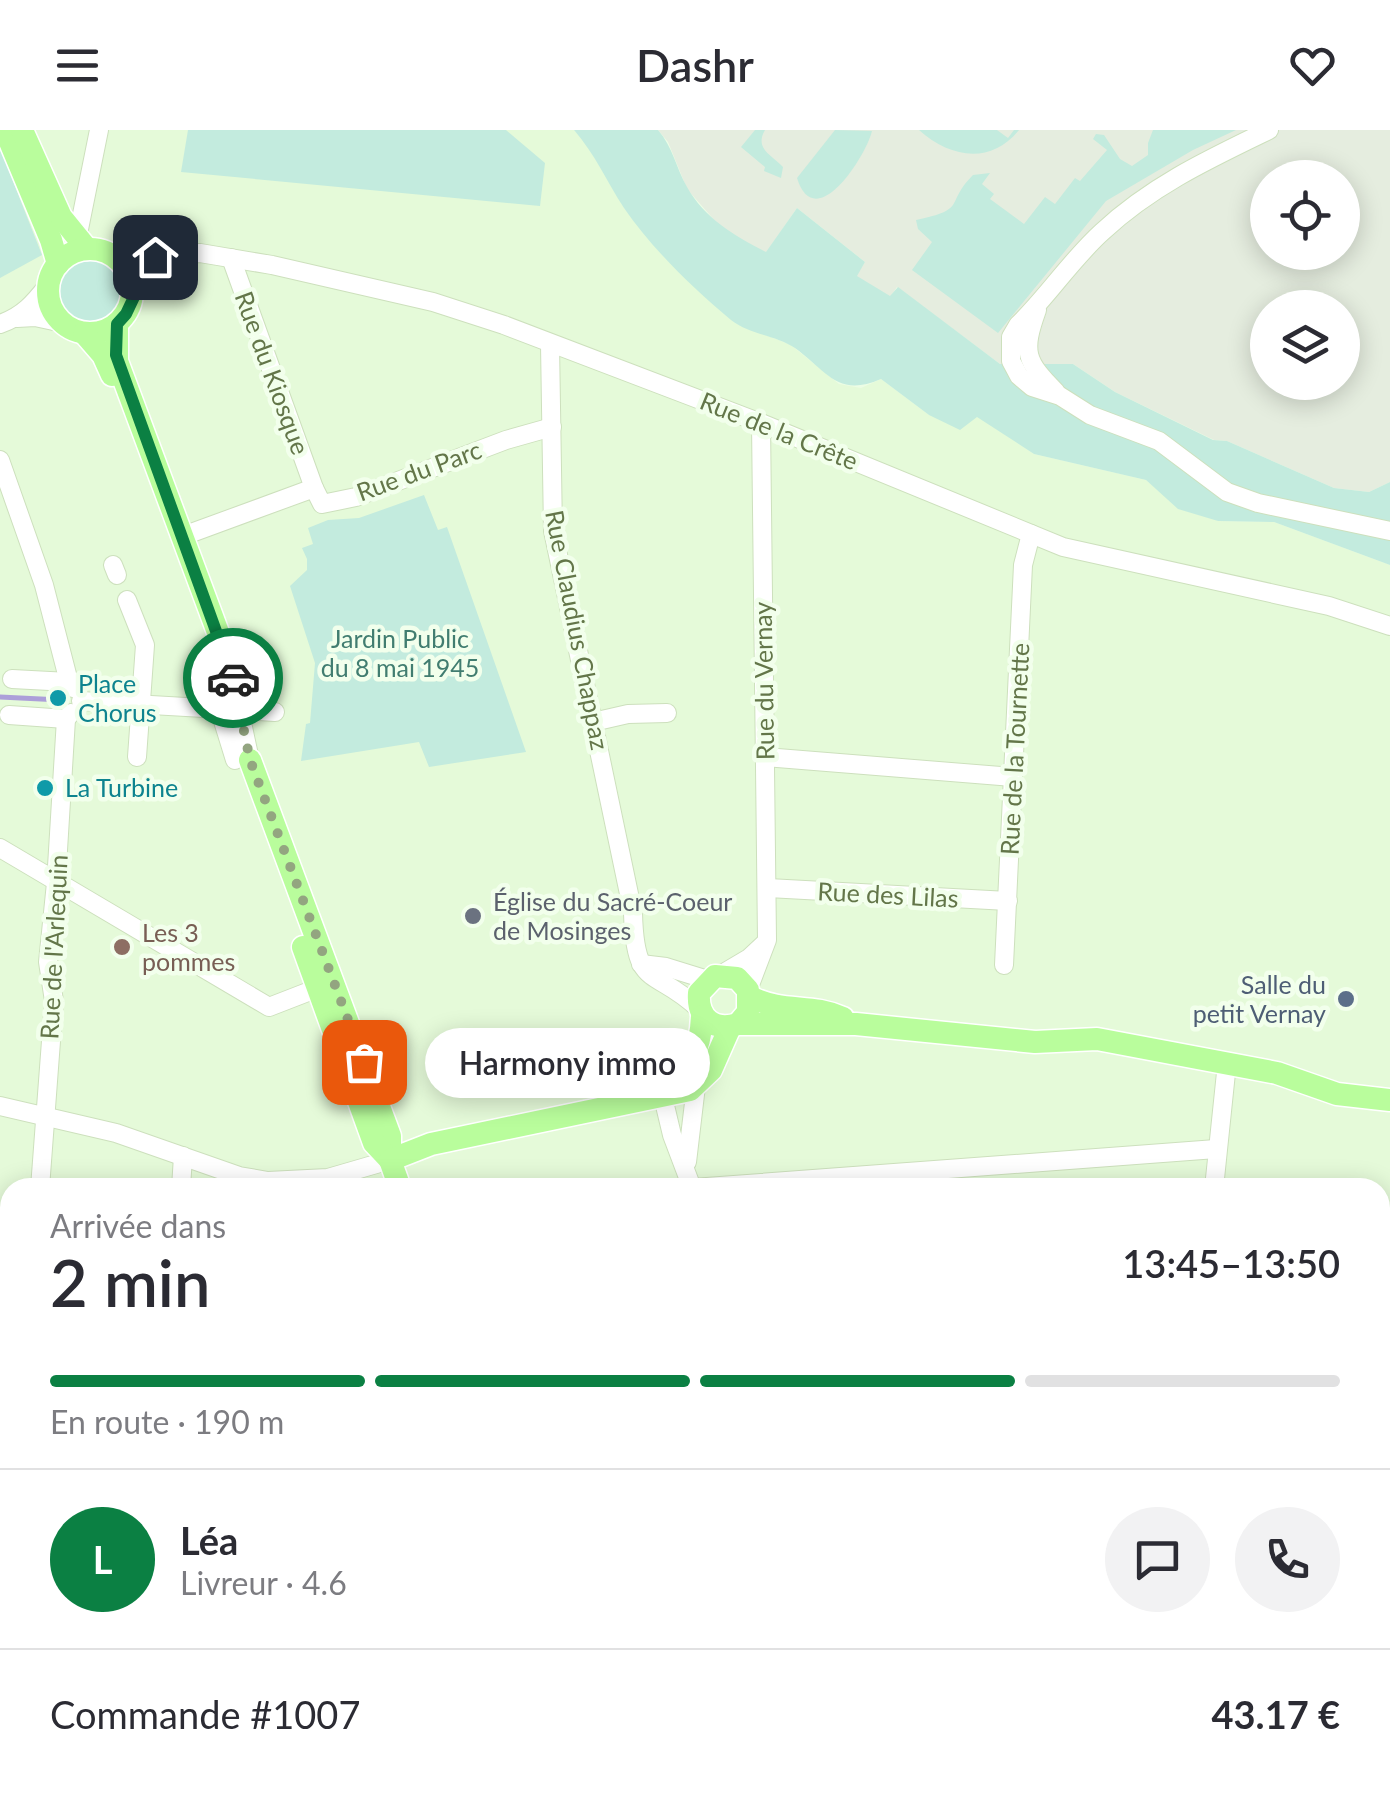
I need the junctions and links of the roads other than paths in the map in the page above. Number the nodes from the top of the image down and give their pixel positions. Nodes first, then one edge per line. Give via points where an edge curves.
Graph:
1 (4, 130) edge
2 (22, 130) edge
3 (99, 130) edge
4 (1269, 130) edge
5 (82, 244) junction
6 (166, 256) junction
7 (116, 258) junction
8 (231, 258) junction
9 (53, 274) junction
10 (133, 294) junction
11 (8, 321) edge
12 (117, 324) junction
13 (73, 328) junction
14 (550, 344) junction
15 (762, 423) junction
16 (552, 426) junction
17 (0, 460) edge
18 (314, 488) junction
19 (1390, 531) edge
20 (1031, 534) junction
21 (184, 536) junction
22 (127, 600) dead end
23 (1390, 626) edge
24 (222, 662) junction
25 (12, 679) dead end
26 (68, 682) junction
27 (81, 701) junction
28 (142, 704) junction
29 (231, 710) junction
30 (275, 712) dead end
31 (668, 713) dead end
32 (9, 716) dead end
33 (66, 720) junction
34 (593, 722) junction
35 (137, 757) dead end
36 (766, 757) junction
37 (243, 760) junction
38 (1013, 777) junction
39 (0, 848) edge
40 (56, 883) junction
41 (768, 888) junction
42 (1008, 901) junction
43 (632, 913) junction
44 (767, 940) junction
45 (641, 964) junction
46 (1004, 965) dead end
47 (666, 967) junction
48 (715, 977) junction
49 (318, 988) junction
50 (749, 993) junction
51 (701, 1012) junction
52 (856, 1024) junction
53 (734, 1025) junction
54 (1226, 1063) junction
55 (696, 1086) junction
56 (662, 1093) junction
57 (1390, 1100) edge
58 (0, 1106) edge
59 (44, 1115) junction
60 (1216, 1149) junction
61 (183, 1156) junction
62 (390, 1160) junction
63 (687, 1168) junction
64 (41, 1178) edge
65 (181, 1178) edge
66 (251, 1178) edge
67 (334, 1178) edge
68 (396, 1178) edge
69 (690, 1178) edge
70 (826, 1178) edge
71 (1215, 1178) edge

1 - 9 main road via 51,240
2 - 5 main road via 60,218
3 - 5 street
4 - 19 street via 1185,171 1100,234 1018,326 1009,350 1019,376 1032,387 1159,441 1228,492
5 - 7 main road
5 - 9 main road
6 - 7 street, Rue de la Crête
6 - 8 street, Rue de la Crête
6 - 10 street
7 - 10 main road
8 - 14 street, Rue de la Crête via 433,302
8 - 18 street, Rue du Kiosque
9 - 11 street via 32,306
9 - 13 main road via 52,310
10 - 12 main road
11 - 13 street via 36,317
12 - 13 main road via 102,332
12 - 21 main road via 117,361
13 - 24 main road via 110,367
14 - 15 street, Rue de la Crête
14 - 16 street, Rue Claudius Chappaz
15 - 20 street, Rue de la Crête
15 - 36 street, Rue du Vernay
16 - 18 street, Rue du Parc via 356,497 322,504
16 - 34 street, Rue Claudius Chappaz via 553,530
17 - 26 street via 44,584
18 - 21 street
20 - 23 street, Rue de la Crête
20 - 38 street, Rue de la Tournette via 1023,565
21 - 24 main road
22 - 28 street via 144,645
24 - 29 street
25 - 26 street
26 - 27 street
27 - 28 street
27 - 33 street
28 - 29 street
28 - 35 street
29 - 30 street
29 - 37 street
31 - 34 street
32 - 33 street
33 - 40 street, Rue de l'Arlequin
34 - 43 street, Rue Claudius Chappaz
36 - 38 street
36 - 41 street, Rue du Vernay
37 - 49 main road
37 - 62 main road via 390,1136
38 - 42 street, Rue de la Tournette
39 - 40 street
40 - 49 street via 268,1007
40 - 59 street, Rue de l'Arlequin
41 - 42 street, Rue des Lilas
41 - 44 street, Rue du Vernay
42 - 46 street, Rue de la Tournette
43 - 45 street, Rue Claudius Chappaz
43 - 47 street, Rue Claudius Chappaz
44 - 48 street
44 - 50 street, Rue du Vernay
45 - 47 street
45 - 51 street
47 - 48 street
48 - 50 main road via 738,978
48 - 51 main road via 699,993
49 - 62 main road via 374,1142
50 - 52 main road via 777,1008 818,1009
50 - 53 main road via 748,1012
51 - 53 main road via 715,1026
51 - 56 main road via 691,1063
52 - 53 main road
52 - 54 main road via 1019,1041 1097,1040
53 - 55 main road
54 - 57 main road via 1337,1094
54 - 60 street
55 - 56 main road
55 - 63 street
56 - 62 main road via 431,1144
56 - 63 street
58 - 59 street
59 - 61 street
59 - 64 street, Rue de l'Arlequin
60 - 70 street
60 - 71 street
61 - 65 street
61 - 66 street
62 - 67 street
62 - 68 main road
63 - 69 street

